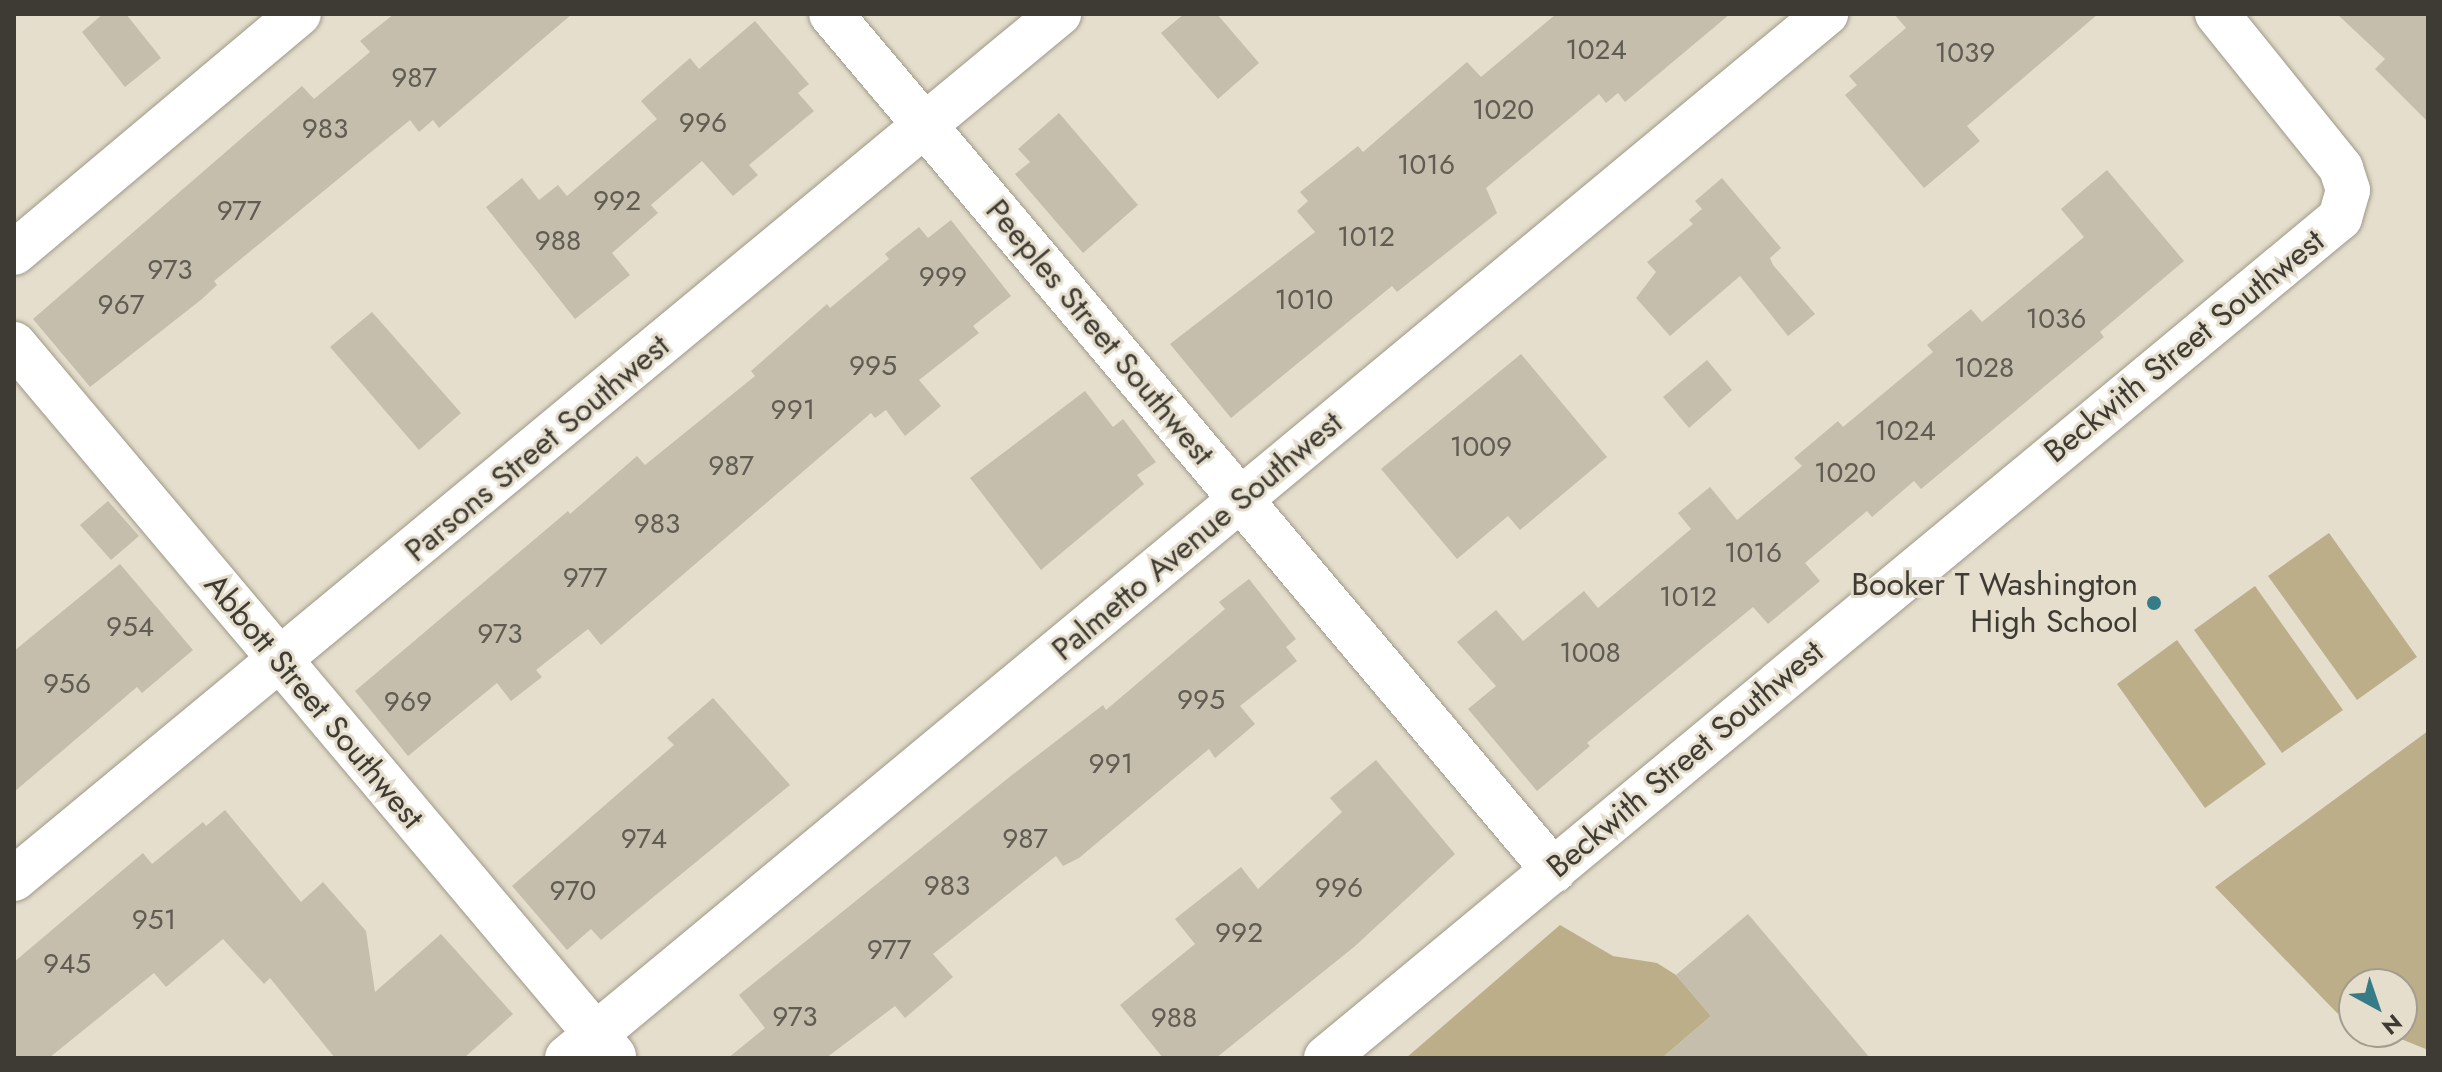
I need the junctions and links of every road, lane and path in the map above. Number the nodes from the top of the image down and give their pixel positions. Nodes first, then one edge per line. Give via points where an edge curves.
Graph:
1 (299, 14) edge
2 (831, 14) edge
3 (1059, 14) edge
4 (1826, 14) edge
5 (2217, 14) edge
6 (926, 127) junction
7 (14, 253) edge
8 (14, 344) edge
9 (1241, 499) junction
10 (280, 660) junction
11 (1554, 871) junction
12 (14, 879) edge
13 (592, 1050) edge
14 (1326, 1058) edge

1 - 7 street
2 - 6 street, Peeples Street Southwest
3 - 6 street, Parsons Street Southwest
4 - 9 street, Palmetto Avenue Southwest
5 - 11 street, Beckwith Street Southwest via 2341,168 2348,190 2340,218 1923,559
6 - 9 street, Peeples Street Southwest
6 - 10 street, Parsons Street Southwest
8 - 10 street, Abbott Street Southwest
9 - 11 street, Peeples Street Southwest
9 - 13 street, Palmetto Avenue Southwest
10 - 12 street, Parsons Street Southwest
10 - 13 street, Abbott Street Southwest
11 - 14 street, Beckwith Street Southwest

